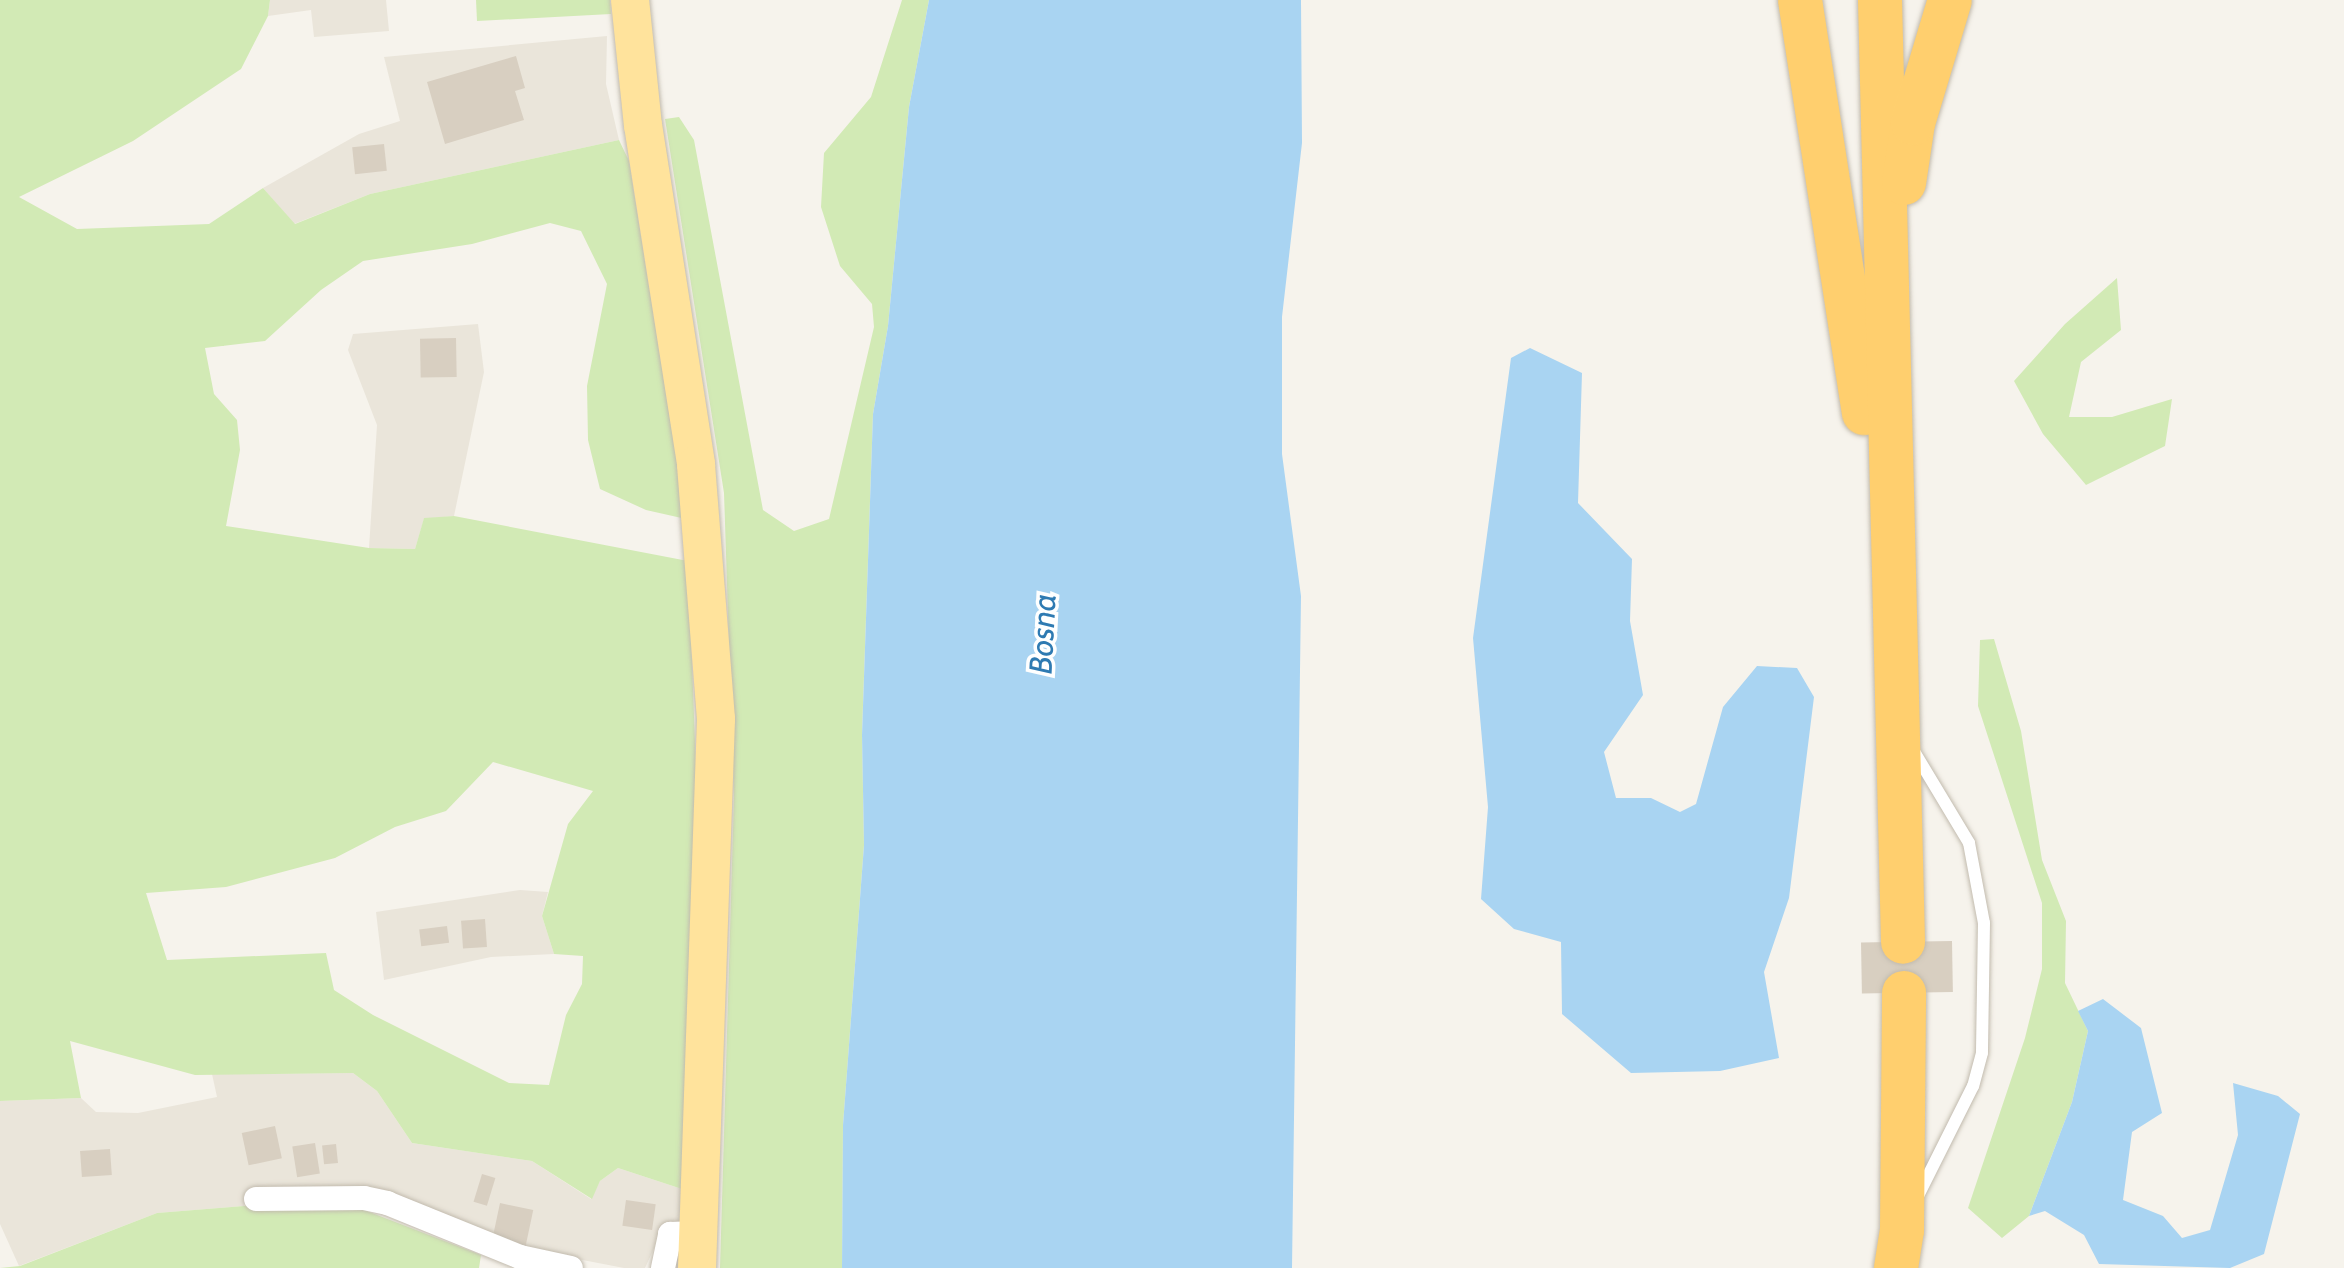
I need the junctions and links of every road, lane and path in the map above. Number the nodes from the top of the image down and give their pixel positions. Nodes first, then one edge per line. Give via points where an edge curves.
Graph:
1 (630, 0) edge
2 (1800, 0) edge
3 (1880, 0) edge
4 (1950, 0) edge
5 (1886, 361) junction
6 (1891, 616) junction
7 (1894, 721) junction
8 (1903, 942) dead end
9 (1904, 993) dead end
10 (256, 1199) dead end
11 (1899, 1249) edge
12 (697, 1250) edge
13 (571, 1268) edge
14 (663, 1268) edge

1 - 12 main road via 643,125 696,465 716,719
2 - 6 highway
3 - 5 highway
4 - 5 highway via 1913,123
5 - 6 highway
6 - 7 highway
7 - 8 highway
7 - 11 lane via 1969,843 1984,923 1982,1053 1973,1086
9 - 11 highway
10 - 13 street via 364,1198 387,1203 520,1257
12 - 14 street via 670,1234

